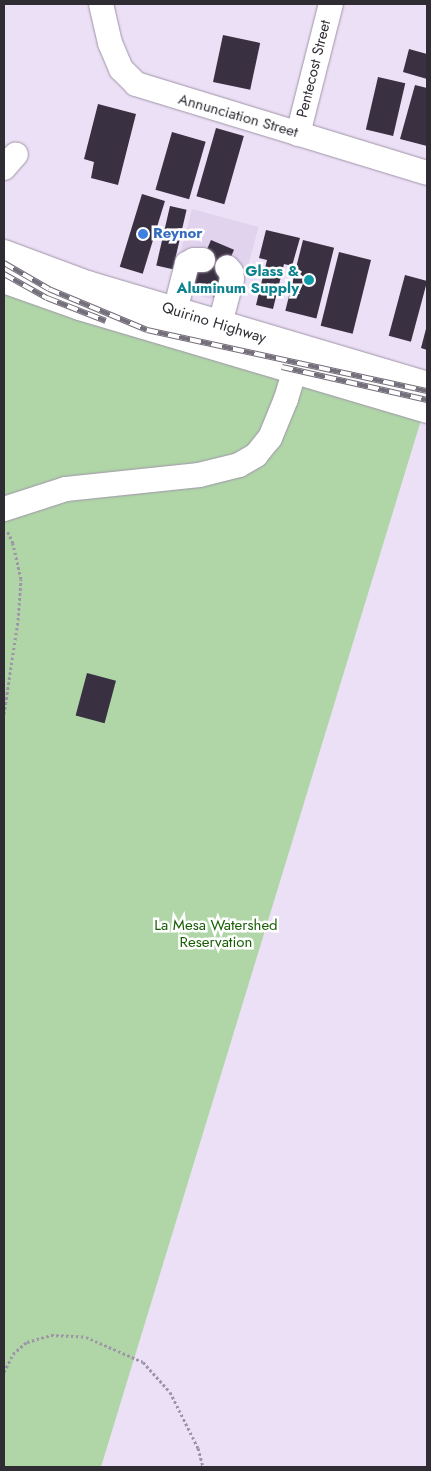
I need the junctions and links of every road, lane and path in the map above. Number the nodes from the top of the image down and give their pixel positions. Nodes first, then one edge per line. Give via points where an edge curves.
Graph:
1 (101, 4) edge
2 (120, 4) edge
3 (331, 4) edge
4 (110, 43) junction
5 (298, 134) junction
6 (427, 173) edge
7 (4, 254) edge
8 (203, 260) dead end
9 (227, 267) dead end
10 (4, 279) edge
11 (175, 311) junction
12 (216, 335) junction
13 (298, 360) junction
14 (427, 386) edge
15 (427, 409) edge
16 (4, 509) edge
17 (4, 523) edge
18 (4, 714) edge
19 (4, 1372) edge
20 (203, 1467) edge

1 - 4 street, Annunciation Street
2 - 4 street
3 - 5 street, Pentecost Street
4 - 5 street, Annunciation Street via 121,69 136,84
5 - 6 street, Annunciation Street
7 - 11 main road, Quirino Highway via 87,285
8 - 11 street via 187,264
9 - 12 street via 232,279
10 - 12 main road, Quirino Highway via 80,306
11 - 12 main road, Quirino Highway
12 - 13 main road, Quirino Highway
13 - 14 main road, Quirino Highway
13 - 15 main road, Quirino Highway
13 - 16 street via 280,418 270,438 256,455 239,465 199,475 66,489
17 - 18 path via 20,579 18,620
19 - 20 path via 14,1354 27,1342 51,1335 86,1337 143,1362 170,1392 198,1448

